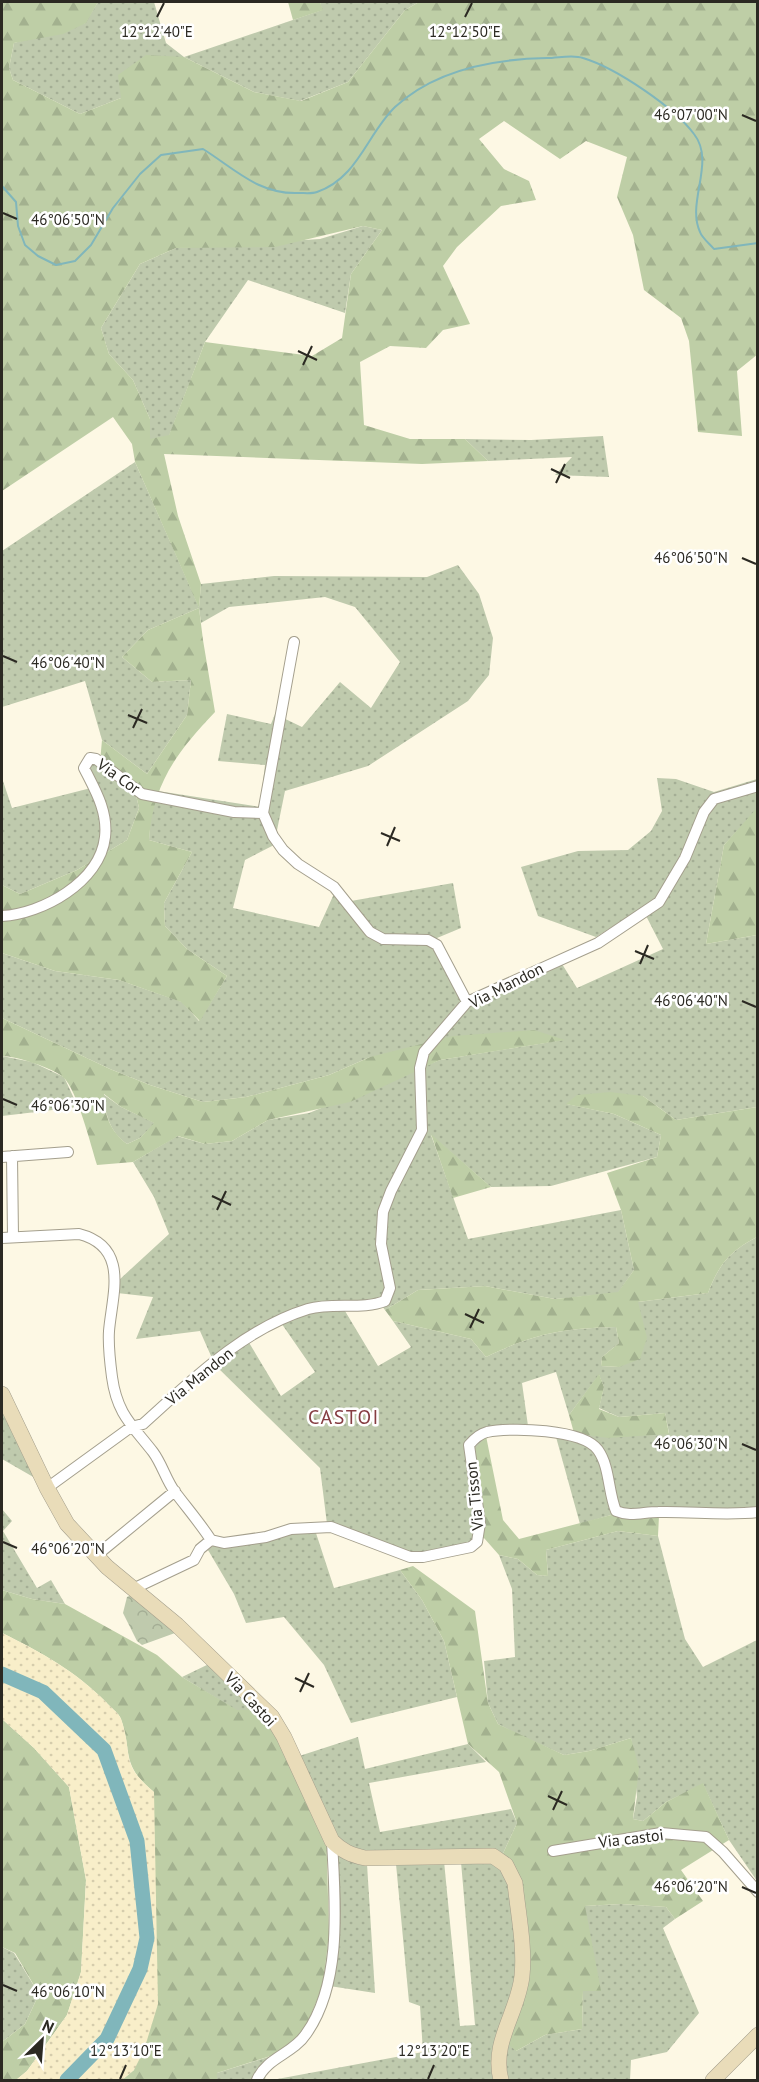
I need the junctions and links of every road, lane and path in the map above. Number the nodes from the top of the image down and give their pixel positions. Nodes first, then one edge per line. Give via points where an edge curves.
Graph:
1 (294, 642) dead end
2 (758, 786) edge
3 (263, 813) junction
4 (2, 916) edge
5 (467, 1002) junction
6 (68, 1152) dead end
7 (7, 1156) edge
8 (7, 1237) edge
9 (2, 1394) edge
10 (132, 1427) junction
11 (46, 1488) junction
12 (175, 1491) junction
13 (758, 1512) edge
14 (211, 1540) junction
15 (97, 1555) junction
16 (135, 1588) junction
17 (332, 1841) junction
18 (553, 1851) dead end
19 (758, 1892) edge
20 (758, 2035) edge
21 (257, 2080) edge
22 (501, 2080) edge
23 (714, 2080) edge

1 - 3 street
2 - 5 street, Via Mandon via 714,799 664,897 653,907 598,943
3 - 4 street, Via Cor via 234,812 142,794 90,758 84,768 95,787 104,818 105,836 97,859 62,896
3 - 5 street via 283,850 334,886 370,932 388,940 428,940 437,945
5 - 10 street, Via Mandon via 421,1060 422,1130 383,1212 381,1244 390,1282 388,1298 381,1303 317,1307 277,1321 208,1365 143,1424
6 - 7 street
7 - 8 street
8 - 10 street via 79,1234 96,1242 111,1260 117,1280 109,1338 112,1379 124,1418
9 - 11 street, Via Castoi
10 - 11 street
10 - 12 street via 154,1453
11 - 15 street, Via Castoi via 67,1524
12 - 14 street
12 - 15 street
13 - 14 street, Via Tisson via 626,1515 616,1511 604,1463 590,1443 549,1432 514,1430 486,1432 469,1446 480,1523 477,1542 471,1547 410,1557 322,1527 291,1529 224,1543
14 - 16 street via 194,1560
15 - 16 street, Via Castoi
16 - 17 street, Via Castoi via 272,1717
17 - 21 street via 336,1936 324,1993 306,2035 269,2062
17 - 22 street via 349,1854 365,1858 493,1856 506,1865 513,1876 522,1960 518,1996 500,2045
18 - 19 street, Via castoi via 662,1833 706,1837
20 - 23 street

